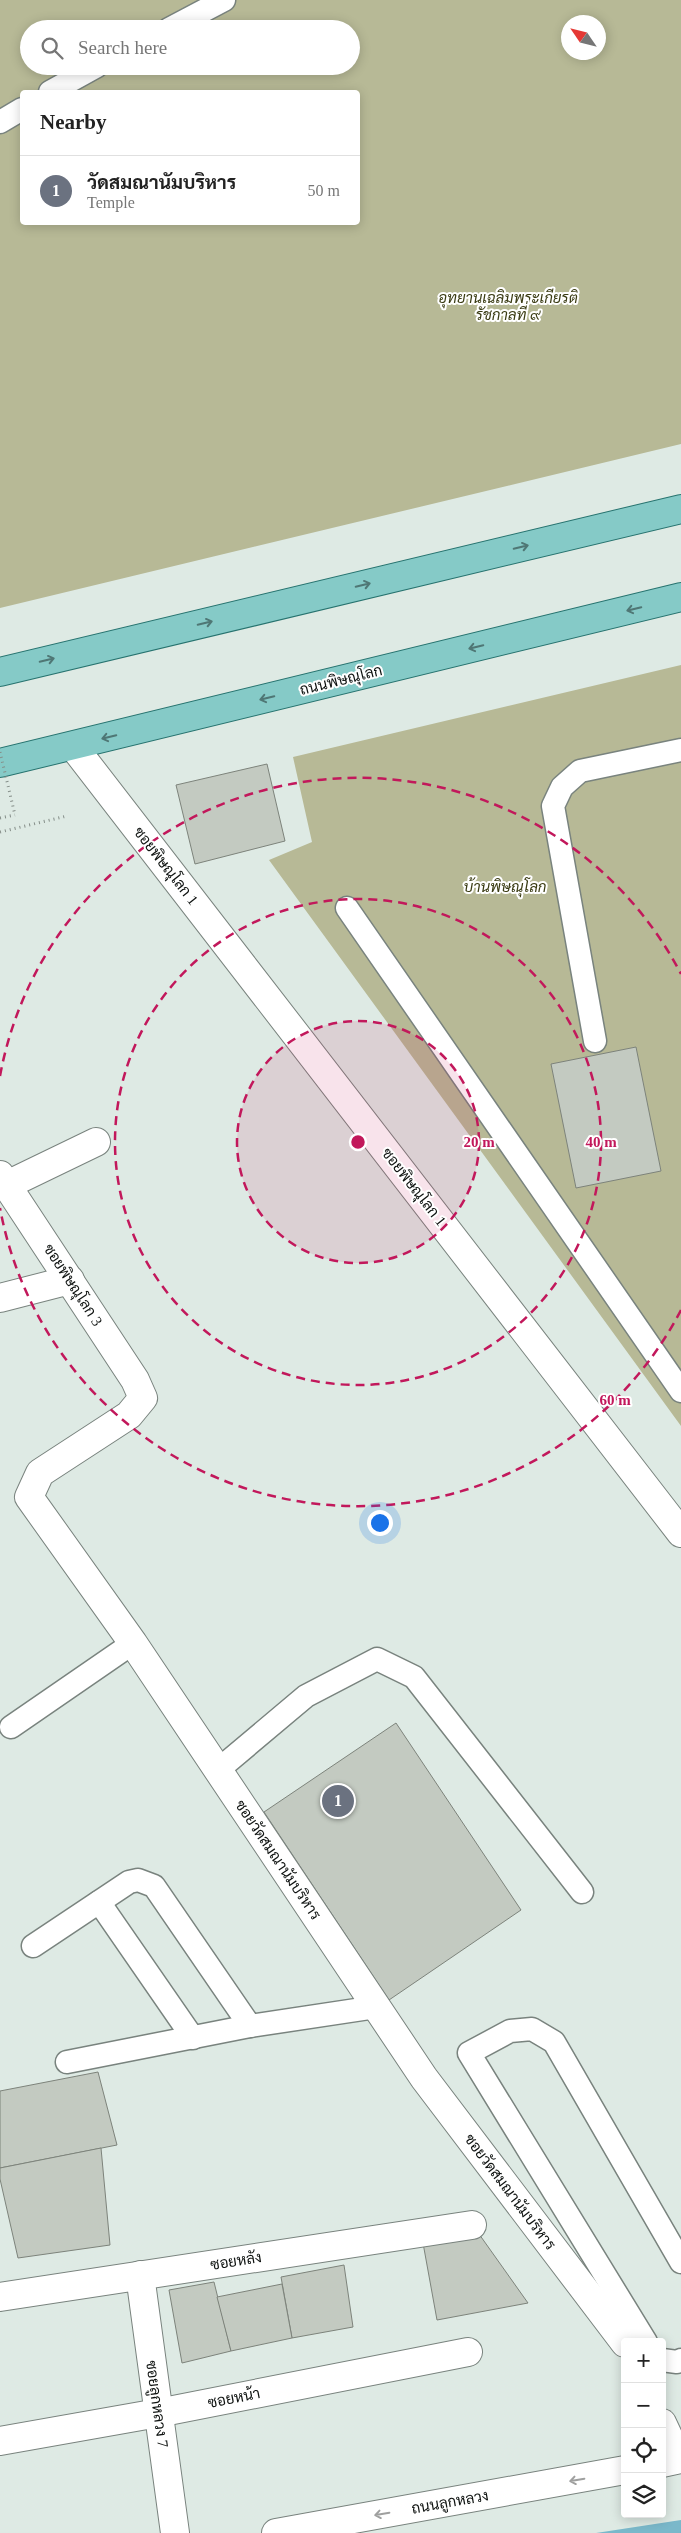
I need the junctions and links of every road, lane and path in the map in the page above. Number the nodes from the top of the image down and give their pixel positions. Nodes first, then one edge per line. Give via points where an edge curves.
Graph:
1 (224, 0) edge
2 (186, 20) edge
3 (81, 75) edge
4 (54, 90) edge
5 (20, 109) edge
6 (0, 122) edge
7 (681, 508) edge
8 (681, 597) edge
9 (0, 672) edge
10 (73, 746) junction
11 (681, 750) edge
12 (0, 752) edge
13 (0, 763) edge
14 (67, 816) dead end
15 (0, 818) edge
16 (0, 832) edge
17 (347, 908) dead end
18 (595, 1042) dead end
19 (96, 1142) dead end
20 (3, 1180) edge
21 (70, 1280) junction
22 (0, 1298) edge
23 (681, 1391) edge
24 (142, 1398) joint
25 (681, 1533) edge
26 (133, 1643) junction
27 (11, 1727) dead end
28 (218, 1770) junction
29 (582, 1892) dead end
30 (99, 1902) junction
31 (33, 1946) dead end
32 (376, 2006) junction
33 (250, 2026) junction
34 (193, 2038) junction
35 (67, 2062) dead end
36 (472, 2225) dead end
37 (681, 2262) edge
38 (140, 2275) junction
39 (0, 2297) edge
40 (621, 2338) edge
41 (644, 2338) edge
42 (468, 2352) dead end
43 (681, 2360) edge
44 (666, 2361) edge
45 (158, 2413) junction
46 (664, 2428) edge
47 (0, 2441) edge
48 (674, 2460) edge
49 (621, 2471) edge
50 (175, 2533) edge
51 (276, 2533) edge

1 - 2 lane
3 - 4 lane
5 - 6 lane
9 -> 7 main road
8 -> 10 main road, ถนนพิษณุโลก
10 - 13 main road, ถนนพิษณุโลก
10 - 25 street, ซอยพิษณุโลก 1
11 - 18 lane via 580,772 562,787 553,806
12 - 15 path, bridge via 15,815
14 - 16 path
17 - 23 lane
19 - 20 street
20 - 21 street, ซอยพิษณุโลก 3
21 - 22 street
21 - 24 street, ซอยพิษณุโลก 3 via 135,1380
24 - 26 street, ซอยวัดสมณานัมบริหาร via 129,1415 40,1473 29,1497
26 - 27 lane
26 - 28 street, ซอยวัดสมณานัมบริหาร
28 - 29 lane via 306,1696 377,1659 414,1676
28 - 32 street, ซอยวัดสมณานัมบริหาร
30 - 31 lane
30 - 33 lane via 129,1882 138,1880 154,1886
30 - 34 lane
32 - 33 lane
32 - 40 street, ซอยวัดสมณานัมบริหาร via 424,2078
33 - 34 lane
34 - 35 lane
36 - 38 street, ซอยหลัง
37 - 41 lane via 554,2042 532,2029 510,2031 469,2053
38 - 39 street, ซอยหลัง
38 - 45 street, ซอยลูกหลวง 7
42 - 45 street, ซอยหน้า
43 - 44 lane
45 - 47 street, ซอยหน้า
45 - 50 street, ซอยลูกหลวง 7
46 - 48 street
49 -> 51 street, ถนนลูกหลวง

